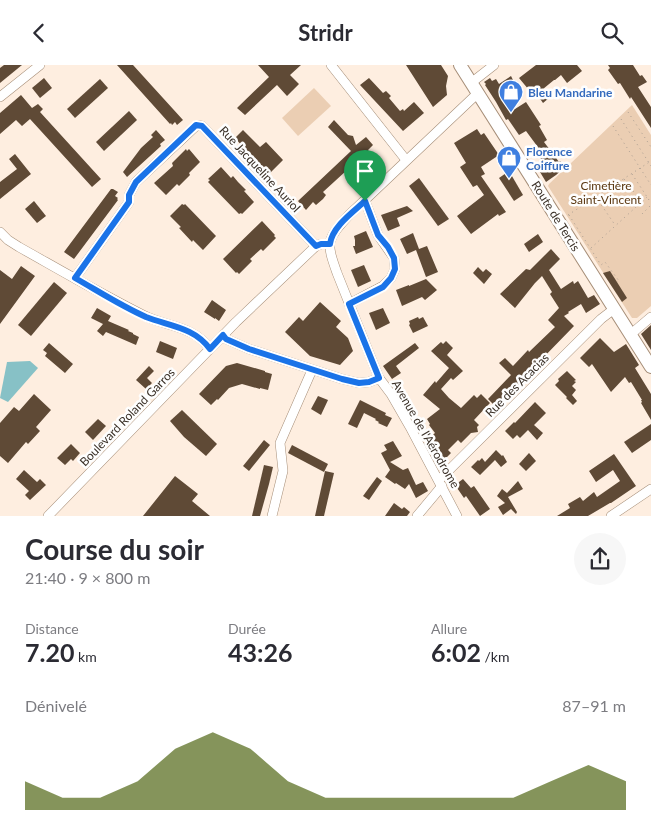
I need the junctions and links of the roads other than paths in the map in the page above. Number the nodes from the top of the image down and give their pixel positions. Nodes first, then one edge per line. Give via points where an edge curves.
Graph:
1 (40, 65) edge
2 (331, 65) edge
3 (460, 65) edge
4 (494, 65) edge
5 (474, 88) junction
6 (0, 97) edge
7 (406, 160) junction
8 (365, 201) junction
9 (1, 233) edge
10 (330, 244) junction
11 (316, 246) junction
12 (75, 278) junction
13 (349, 304) junction
14 (614, 309) junction
15 (651, 317) edge
16 (630, 334) junction
17 (223, 335) junction
18 (210, 349) junction
19 (651, 367) edge
20 (312, 370) junction
21 (379, 378) junction
22 (441, 483) junction
23 (651, 489) edge
24 (48, 516) edge
25 (272, 516) edge
26 (417, 516) edge
27 (457, 516) edge
28 (611, 516) edge

1 - 6 street
2 - 7 street
3 - 5 main road, Route de Tercis
4 - 5 street
5 - 7 street
5 - 14 main road, Route de Tercis via 564,217
7 - 8 street
8 - 10 street via 336,230
8 - 13 street via 378,235 394,258 395,269 383,287
9 - 12 street via 19,247
10 - 11 street
10 - 13 street via 331,256
11 - 12 street, Rue Jacqueline Auriol via 202,126 196,125 136,182 129,202
11 - 17 street
12 - 18 street via 146,317 192,332
13 - 21 street
14 - 16 main road, Route de Tercis
14 - 22 street, Rue des Acacias
15 - 16 street
16 - 19 main road, Route de Tercis
17 - 18 street, Boulevard Roland Garros
17 - 20 street, Avenue de l'Aérodrome via 249,349
18 - 24 street, Boulevard Roland Garros
20 - 21 street, Avenue de l'Aérodrome via 359,383
20 - 25 street via 280,443 283,471
21 - 22 street, Avenue de l'Aérodrome
22 - 26 street, Rue des Acacias
22 - 27 street, Avenue de l'Aérodrome
23 - 28 street

